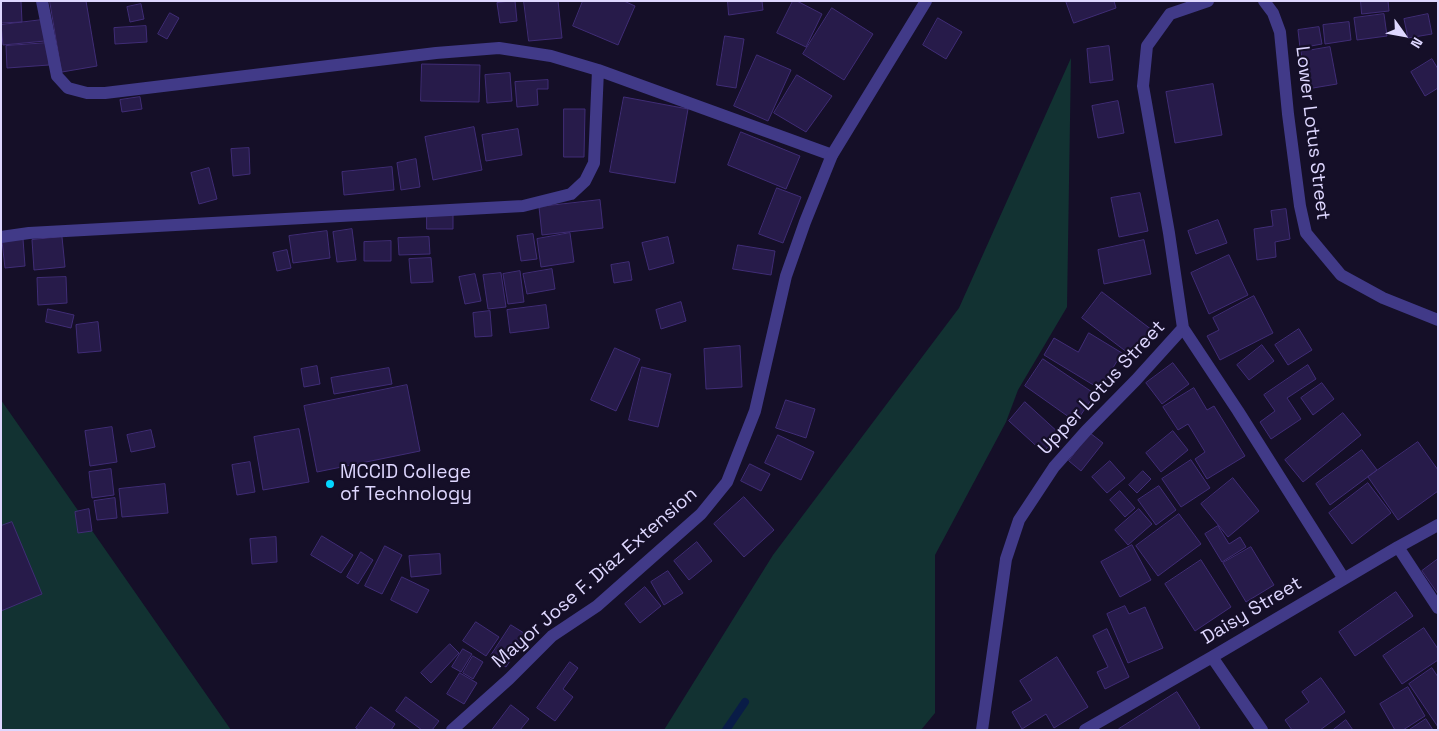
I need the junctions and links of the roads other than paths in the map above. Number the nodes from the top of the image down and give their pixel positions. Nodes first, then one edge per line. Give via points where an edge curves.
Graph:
1 (42, 1) edge
2 (926, 1) edge
3 (1208, 1) edge
4 (1264, 1) edge
5 (598, 70) junction
6 (832, 155) junction
7 (1, 237) edge
8 (1438, 320) edge
9 (1183, 328) junction
10 (1438, 525) edge
11 (1398, 547) junction
12 (1344, 579) junction
13 (1438, 608) edge
14 (1212, 657) junction
15 (452, 730) edge
16 (982, 730) edge
17 (1085, 730) edge
18 (1262, 730) edge

1 - 5 street via 58,76 68,88 86,93 499,48 551,56
2 - 6 street, Mayor Jose F. Diaz Extension
3 - 9 street via 1170,14 1147,46 1143,86
4 - 8 street, Lower Lotus Street via 1280,32 1288,114 1306,233 1341,275 1383,298
5 - 6 street
5 - 7 street via 594,163 585,181 571,194 523,206
6 - 15 street, Mayor Jose F. Diaz Extension via 786,276 755,411 727,482 701,514 597,606 552,636
9 - 12 street, Upper Lotus Street
9 - 16 street, Upper Lotus Street via 1054,467 1019,520 1006,559
10 - 11 street, Daisy Street
11 - 12 street, Daisy Street
11 - 13 street
12 - 14 street, Daisy Street
14 - 17 street, Daisy Street
14 - 18 street

